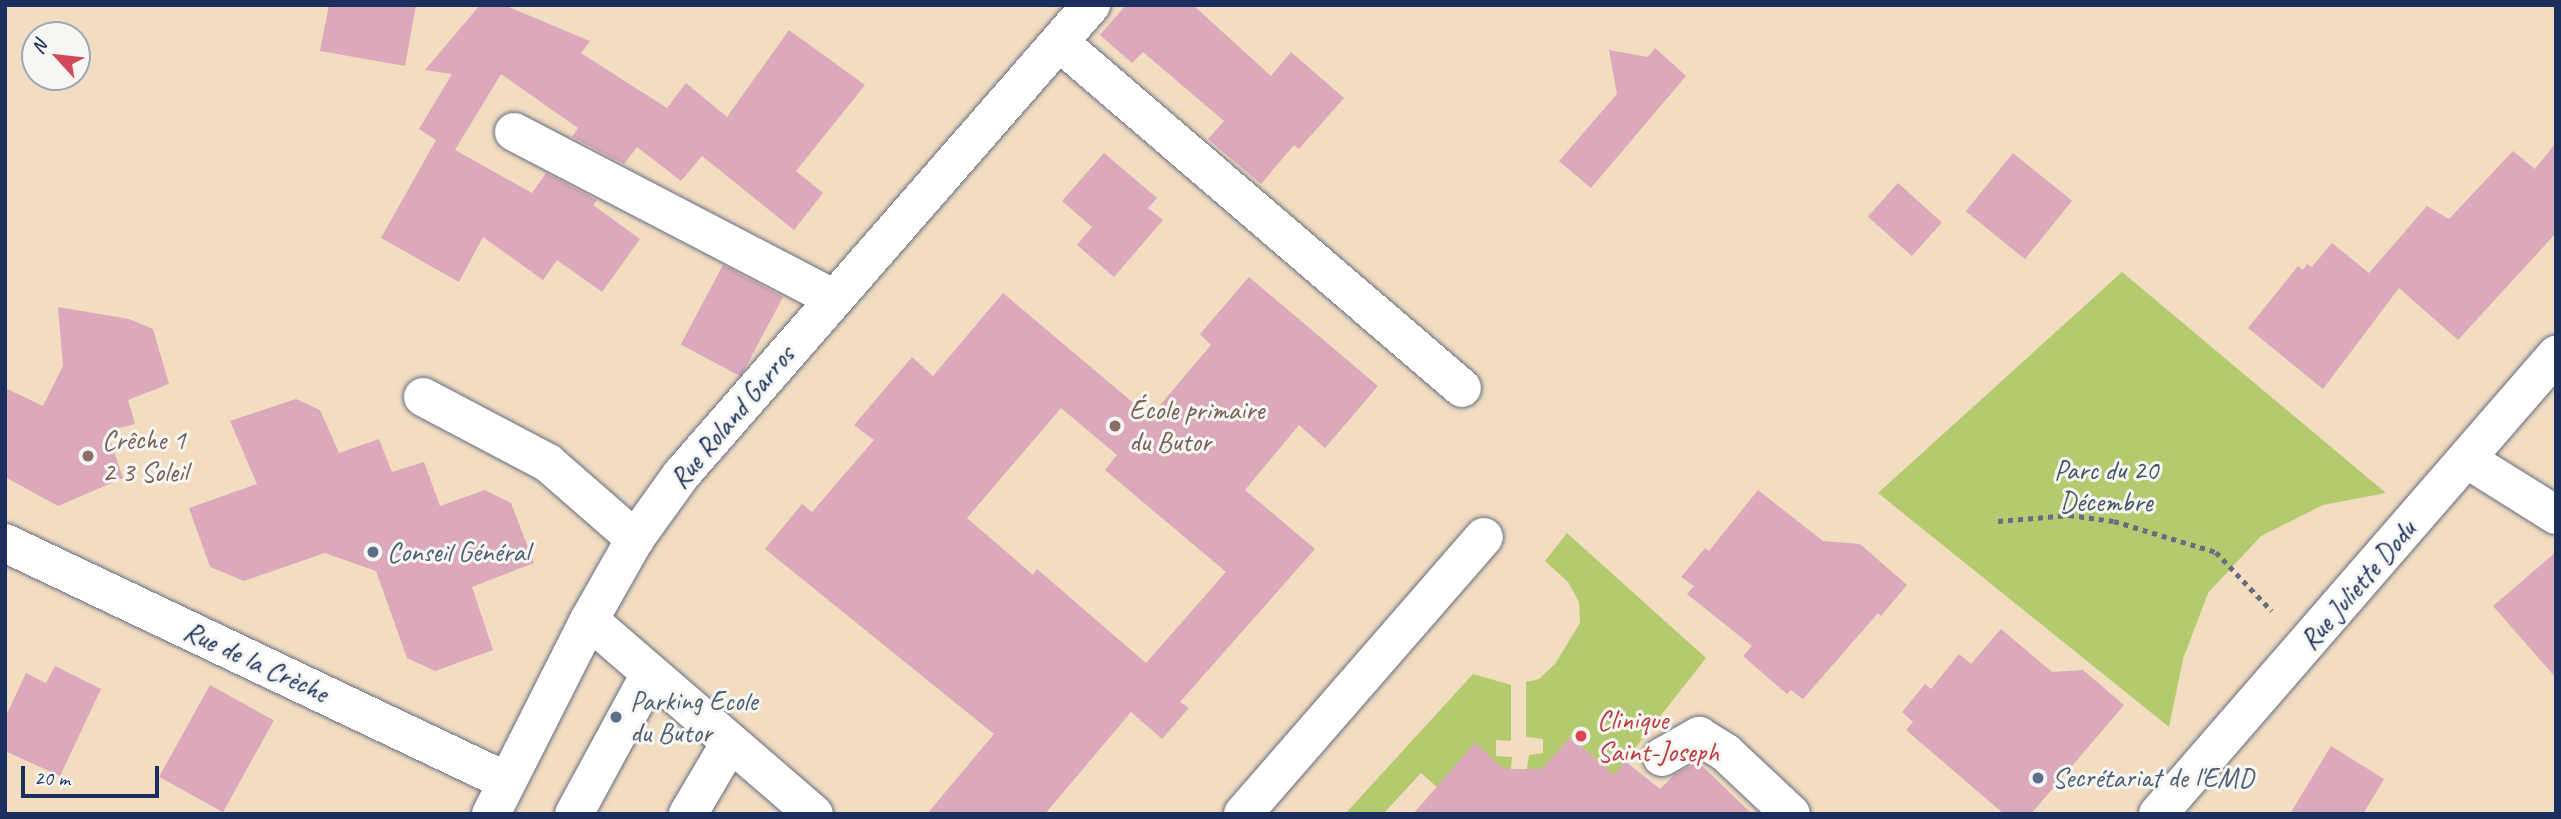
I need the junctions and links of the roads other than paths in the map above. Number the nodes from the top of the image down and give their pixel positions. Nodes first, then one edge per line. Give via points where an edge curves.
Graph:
1 (1091, 5) edge
2 (1059, 42) junction
3 (514, 132) dead end
4 (833, 298) junction
5 (2556, 355) edge
6 (1462, 388) dead end
7 (423, 397) dead end
8 (2468, 460) junction
9 (2556, 515) edge
10 (1484, 537) dead end
11 (635, 538) junction
12 (5, 543) edge
13 (589, 620) junction
14 (650, 674) junction
15 (730, 743) junction
16 (1662, 757) dead end
17 (498, 797) edge
18 (574, 814) edge
19 (688, 814) edge
20 (814, 814) edge
21 (1243, 814) edge
22 (1791, 814) edge
23 (2158, 814) edge

1 - 2 street, Rue Roland Garros
2 - 4 street, Rue Roland Garros
2 - 6 street
3 - 4 street
4 - 11 street, Rue Roland Garros via 681,475
5 - 8 street, Rue Juliette Dodu
7 - 11 street via 548,463
8 - 9 street
8 - 23 street, Rue Juliette Dodu
10 - 21 street
11 - 13 street, Rue Roland Garros
12 - 17 street, Rue de la Crèche
13 - 14 street
13 - 17 street, Rue Roland Garros
14 - 15 street
14 - 18 street
15 - 19 street
15 - 20 street
16 - 22 street via 1699,736 1726,753

